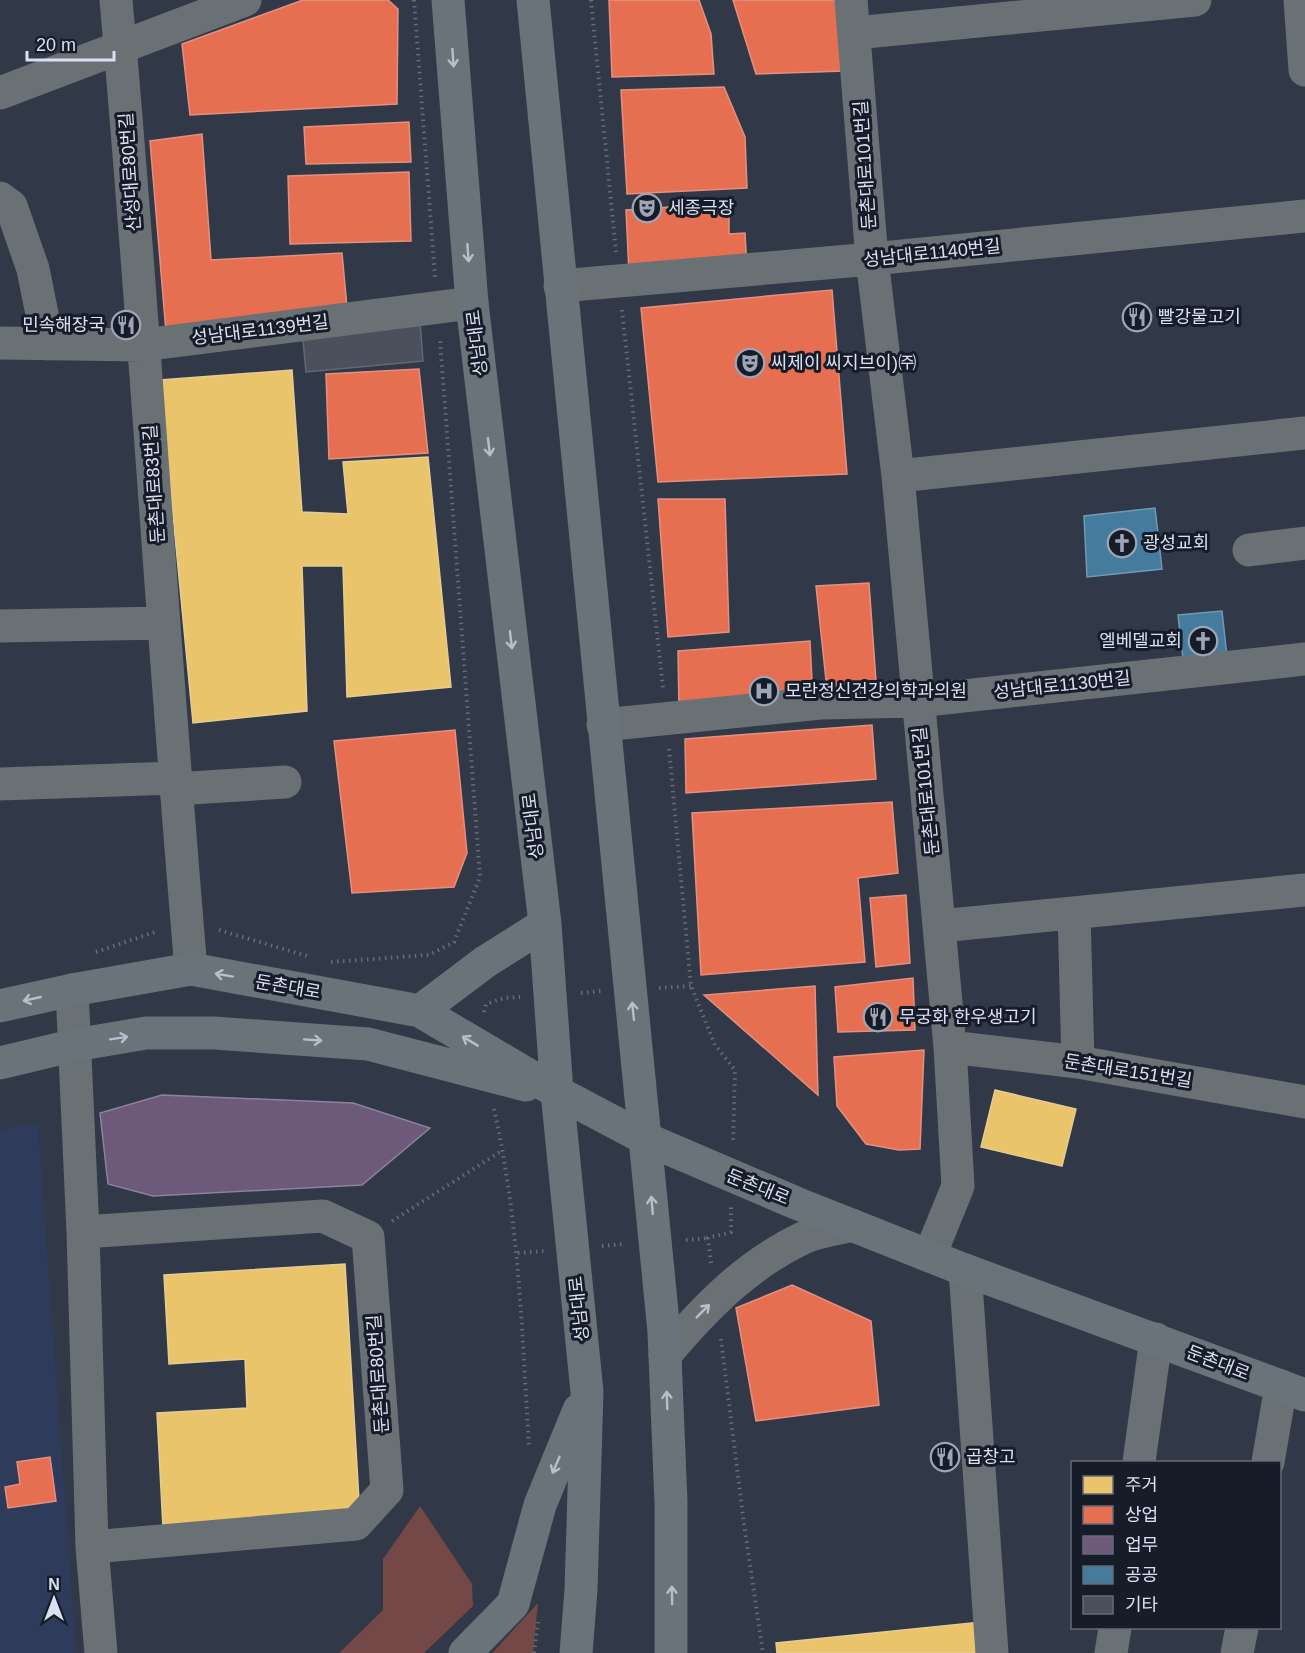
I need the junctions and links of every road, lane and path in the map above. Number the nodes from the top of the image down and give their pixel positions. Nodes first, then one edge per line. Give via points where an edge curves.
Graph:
1 (116, 0) edge
2 (246, 0) edge
3 (414, 0) edge
4 (448, 0) edge
5 (533, 0) edge
6 (591, 0) edge
7 (851, 0) edge
8 (1195, 0) edge
9 (1300, 0) edge
10 (855, 33) junction
11 (120, 47) junction
12 (1304, 58) edge
13 (0, 93) edge
14 (0, 198) edge
15 (1305, 216) edge
16 (872, 259) junction
17 (619, 282) junction
18 (560, 286) junction
19 (472, 303) junction
20 (437, 307) junction
21 (0, 343) edge
22 (48, 344) junction
23 (143, 345) junction
24 (1305, 433) edge
25 (898, 476) junction
26 (1305, 543) edge
27 (1249, 550) dead end
28 (164, 623) junction
29 (0, 626) edge
30 (1305, 659) edge
31 (917, 701) junction
32 (666, 718) junction
33 (603, 725) junction
34 (285, 782) dead end
35 (175, 783) junction
36 (0, 784) edge
37 (1305, 890) edge
38 (1074, 913) junction
39 (545, 924) junction
40 (940, 926) junction
41 (454, 942) dead end
42 (191, 969) junction
43 (72, 990) junction
44 (504, 998) dead end
45 (0, 1006) edge
46 (420, 1011) junction
47 (483, 1018) dead end
48 (75, 1045) junction
49 (950, 1047) junction
50 (1078, 1062) junction
51 (0, 1063) edge
52 (735, 1070) dead end
53 (557, 1092) junction
54 (1305, 1102) edge
55 (646, 1139) junction
56 (852, 1225) junction
57 (83, 1232) junction
58 (731, 1232) dead end
59 (368, 1237) junction
60 (708, 1238) junction
61 (655, 1242) junction
62 (573, 1248) junction
63 (518, 1252) junction
64 (930, 1255) junction
65 (965, 1270) junction
66 (716, 1299) junction
67 (1156, 1339) junction
68 (665, 1355) junction
69 (1293, 1391) edge
70 (587, 1392) junction
71 (530, 1450) dead end
72 (1138, 1461) edge
73 (1268, 1461) edge
74 (92, 1547) junction
75 (1115, 1629) edge
76 (1242, 1629) edge
77 (672, 1640) edge
78 (101, 1653) edge
79 (465, 1653) edge
80 (576, 1653) edge
81 (693, 1653) edge
82 (763, 1653) edge
83 (992, 1653) edge
84 (1112, 1653) edge
85 (1237, 1653) edge

1 - 11 street, 산성대로80번길
2 - 11 street
3 - 20 path
4 -> 19 main road, 성남대로
5 - 18 main road
6 - 17 path
7 - 10 street, 둔촌대로101번길
8 - 10 street
9 - 12 street
10 - 16 street, 둔촌대로101번길
11 - 13 street
11 - 23 street, 산성대로80번길
14 - 22 street via 11,206 33,269
15 - 16 street, 성남대로1140번길
16 - 17 street, 성남대로1140번길
16 - 25 street, 둔촌대로101번길
17 - 18 street, 성남대로1140번길
17 - 32 path
18 - 33 main road
19 - 20 street, 성남대로1139번길
19 -> 39 main road, 성남대로
20 - 23 street, 성남대로1139번길
20 - 41 path via 480,877
21 - 22 street, 성남대로1139번길
22 - 23 street, 성남대로1139번길
23 - 28 street, 둔촌대로83번길
24 - 25 street
25 - 31 street, 둔촌대로101번길
26 - 27 street
28 - 29 street
28 - 35 street, 둔촌대로83번길
30 - 31 street, 성남대로1130번길
31 - 32 street, 성남대로1130번길 via 821,703
31 - 40 street, 둔촌대로101번길
32 - 33 street, 성남대로1130번길
32 - 52 path via 691,986 715,1045
55 -> 33 main road
34 - 35 street
35 - 36 street
35 - 42 street, 둔촌대로83번길
37 - 38 street
38 - 40 street
38 - 50 street
39 - 46 main road via 485,962
39 - 53 main road, 성남대로
40 - 49 street, 둔촌대로101번길
42 - 43 main road, 둔촌대로
46 -> 42 main road, 둔촌대로
43 -> 45 main road, 둔촌대로
43 - 48 street
44 - 47 path via 486,1004
53 -> 46 main road, 둔촌대로
48 - 51 main road, 둔촌대로
48 -> 53 main road, 둔촌대로 via 146,1034 214,1032 368,1044
48 - 57 street
49 - 50 street, 둔촌대로151번길
49 - 64 street, 둔촌대로101번길 via 958,1186
50 - 54 street, 둔촌대로151번길
53 - 55 main road, 둔촌대로
53 - 62 main road, 성남대로
55 - 56 main road, 둔촌대로
61 -> 55 main road
56 - 64 main road, 둔촌대로
56 - 66 street via 805,1237 770,1256
57 - 59 street via 323,1216
57 - 74 street
58 - 60 path
59 - 63 path via 503,1150
59 - 74 street, 둔촌대로80번길 via 387,1490 372,1507 356,1524
60 - 61 path
60 - 66 path
61 - 62 path
61 - 68 main road
62 - 63 path
62 - 70 main road, 성남대로
63 - 71 path
64 - 65 main road, 둔촌대로
65 - 67 main road, 둔촌대로
65 - 83 street
68 -> 66 street
66 - 82 path
67 - 69 main road, 둔촌대로
67 - 72 street
77 -> 68 main road
69 - 73 street, 둔촌대로
70 -> 79 main road via 540,1505 513,1604
70 - 80 main road, 성남대로
74 - 78 street
75 - 84 street
76 - 85 street
77 - 81 main road

